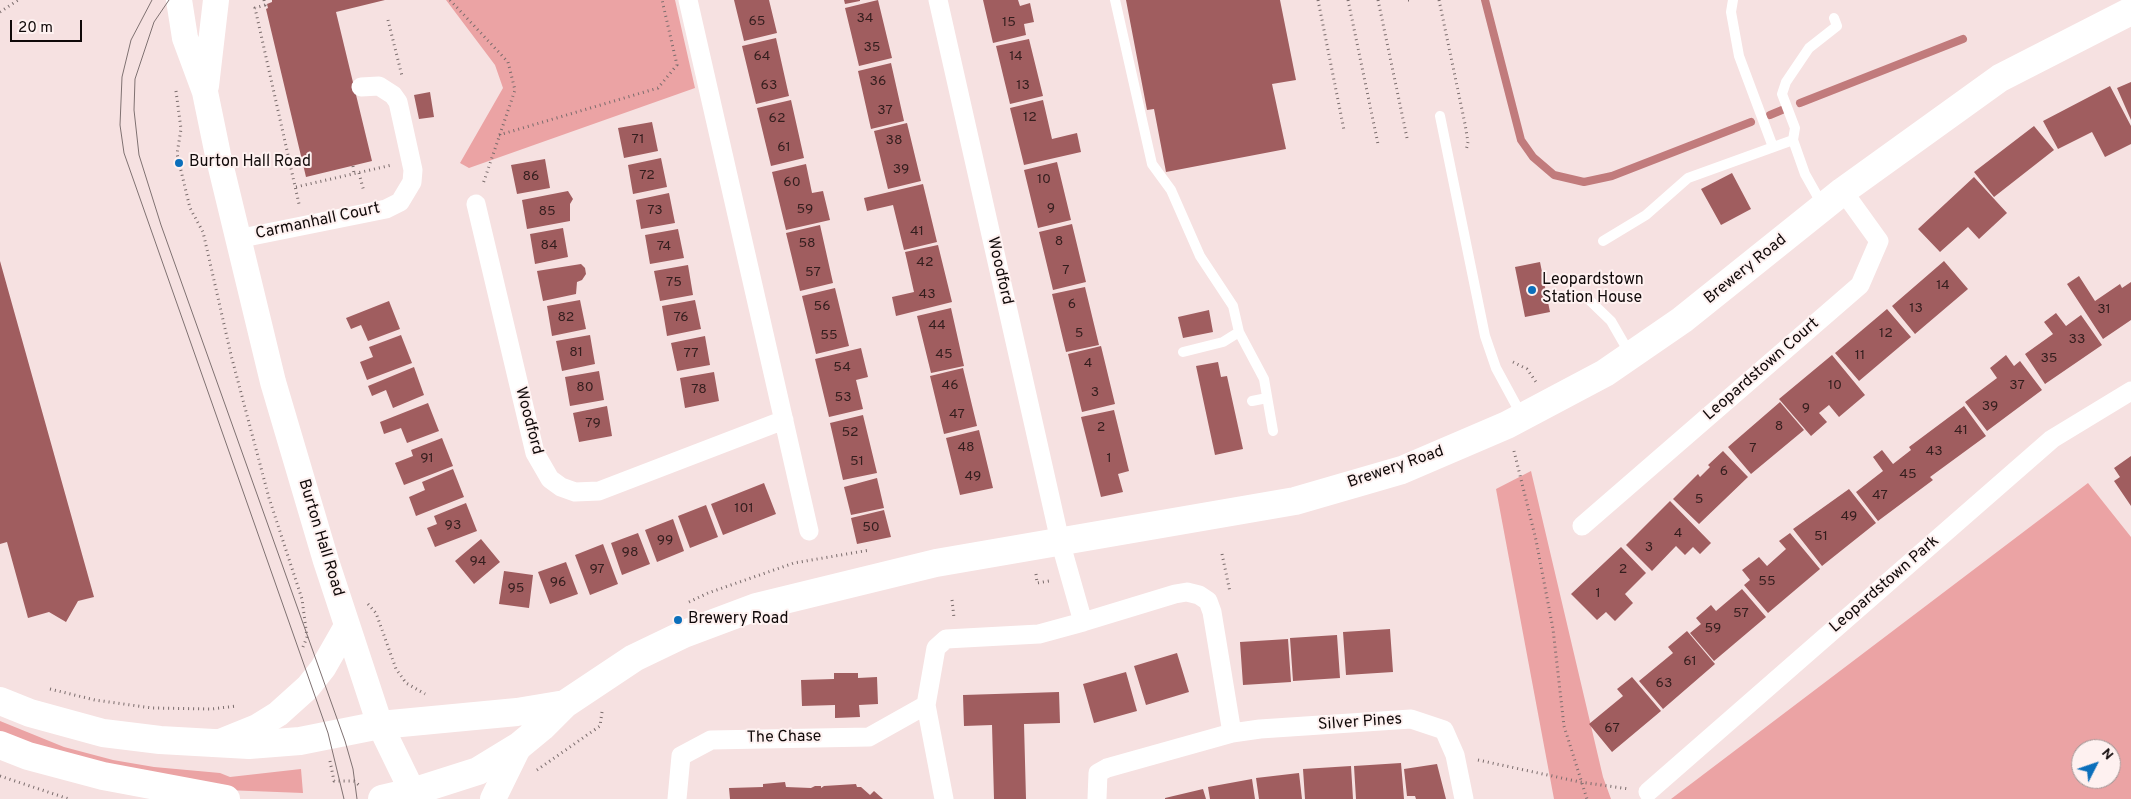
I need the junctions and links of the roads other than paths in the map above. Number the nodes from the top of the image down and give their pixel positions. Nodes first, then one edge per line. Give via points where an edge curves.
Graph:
1 (216, 0) edge
2 (688, 0) edge
3 (938, 0) edge
4 (1115, 0) edge
5 (1733, 0) edge
6 (178, 6) edge
7 (2131, 10) edge
8 (1834, 18) dead end
9 (361, 87) dead end
10 (205, 92) junction
11 (1440, 116) dead end
12 (1793, 140) junction
13 (1773, 147) junction
14 (1833, 199) junction
15 (476, 204) road end
16 (237, 238) junction
17 (1603, 241) dead end
18 (1556, 296) dead end
19 (1239, 332) junction
20 (1183, 352) dead end
21 (1630, 355) junction
22 (2131, 391) edge
23 (1267, 398) junction
24 (1252, 402) dead end
25 (1518, 409) junction
26 (784, 420) junction
27 (1273, 431) dead end
28 (1582, 526) dead end
29 (809, 531) dead end
30 (1060, 542) junction
31 (1083, 622) junction
32 (347, 626) junction
33 (0, 701) edge
34 (565, 704) junction
35 (926, 705) junction
36 (380, 725) junction
37 (1232, 733) junction
38 (215, 744) junction
39 (0, 745) edge
40 (519, 746) junction
41 (1648, 792) road end
42 (414, 796) edge
43 (226, 799) edge
44 (382, 799) edge
45 (493, 799) edge
46 (677, 799) edge
47 (944, 799) edge
48 (1097, 799) edge
49 (1464, 799) edge

1 - 10 street
2 - 26 street
3 - 30 street, Woodford
4 - 19 lane via 1152,164 1171,190 1200,256 1233,306
5 - 13 lane via 1731,12 1739,56
6 - 10 street, Burton Hall Road via 185,38
7 - 14 highway, Brewery Road via 2000,78
8 - 12 lane via 1836,26 1809,48 1786,82 1782,94 1794,128
9 - 16 street, Carmanhall Court via 379,86 398,102 413,170 412,182 400,202 386,209
10 - 16 street, Burton Hall Road
11 - 25 lane via 1485,336 1496,368
12 - 13 lane
12 - 14 lane via 1805,174
13 - 17 lane via 1688,178 1646,215
14 - 21 highway, Brewery Road via 1682,320
14 - 28 street, Leopardstown Court via 1879,241 1860,285
15 - 26 street, Woodford via 535,453 550,478 562,487 575,492 599,491
16 - 32 street, Burton Hall Road via 272,382
18 - 21 lane via 1585,296 1610,321
19 - 20 lane via 1223,342
19 - 23 lane via 1264,378
21 - 25 highway, Brewery Road via 1605,373
22 - 41 street, Leopardstown Park via 2052,439
23 - 24 lane
23 - 27 lane
25 - 30 highway, Brewery Road via 1402,470 1295,501
26 - 29 street
30 - 31 street
30 - 34 highway, Brewery Road via 936,563 756,607 684,634 634,658
31 - 35 street via 1038,634 946,639 936,648
31 - 37 street via 1175,594 1199,595 1208,602 1212,612
32 - 36 street, Burton Hall Road
32 - 38 street via 323,668 284,709 257,727
33 - 38 highway, Brewery Road via 30,713 103,732
34 - 36 highway, Brewery Road via 517,712
34 - 40 highway, Brewery Road
35 - 46 street, The Chase via 869,736 711,740 681,756
35 - 47 street
36 - 38 highway, Brewery Road via 300,741
36 - 42 street, Burton Hall Road
37 - 48 street, Silver Pines via 1107,768 1098,773
37 - 49 street, Silver Pines via 1411,719 1444,730 1455,756
39 - 43 highway via 103,776
40 - 42 highway, Brewery Road via 478,771
40 - 45 street
42 - 44 highway, Brewery Road

